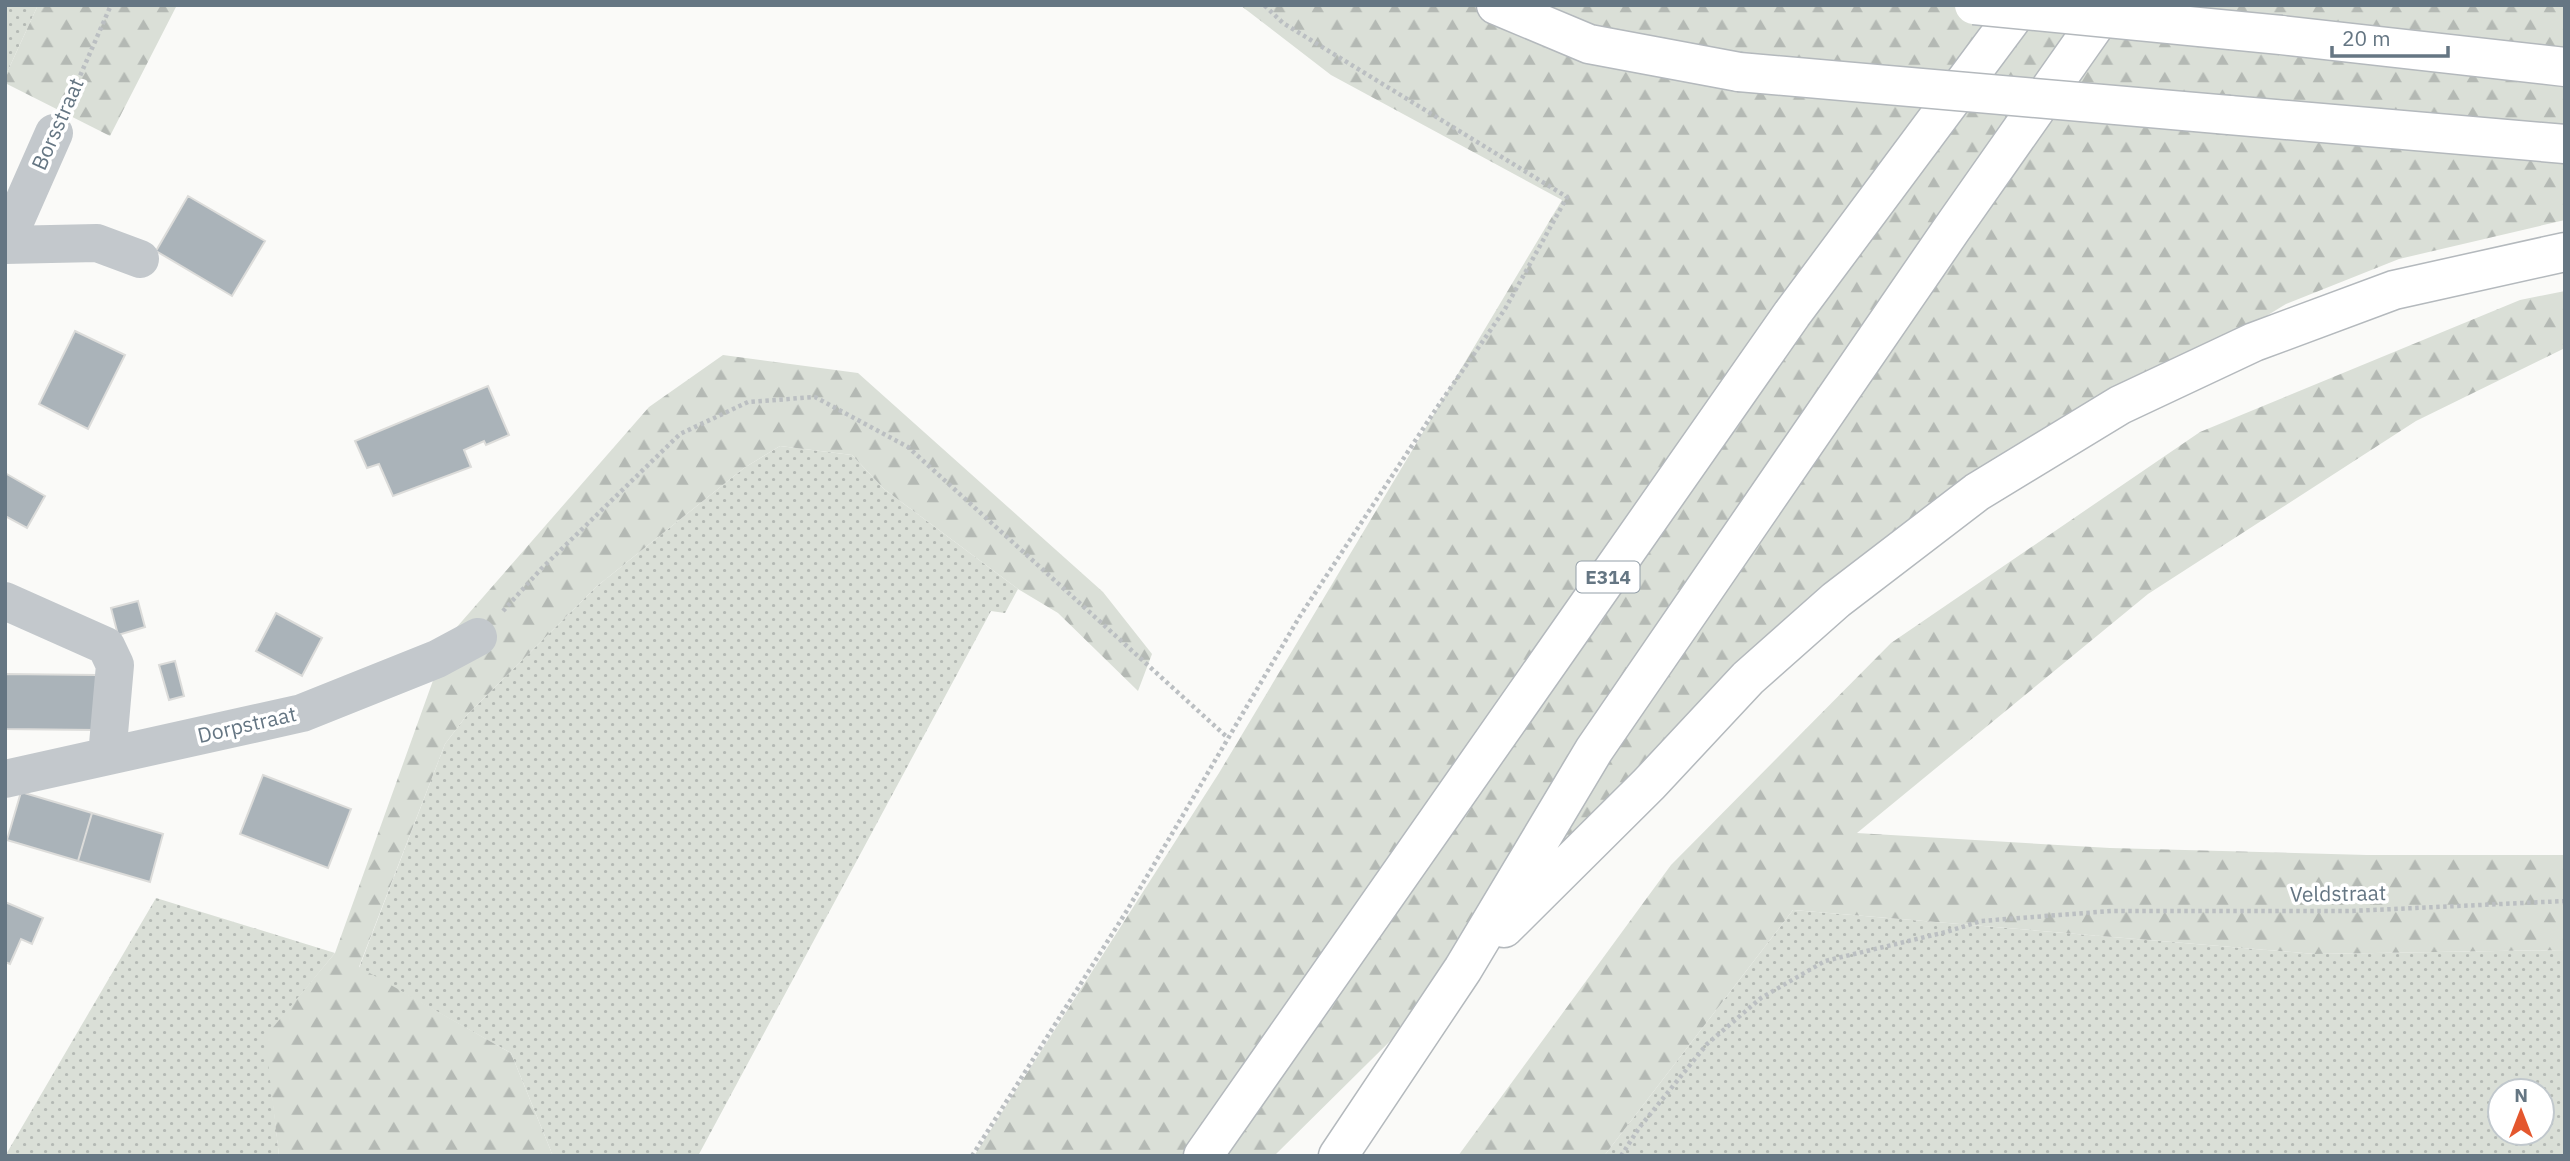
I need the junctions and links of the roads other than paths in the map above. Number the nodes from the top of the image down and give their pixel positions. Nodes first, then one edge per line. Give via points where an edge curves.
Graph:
1 (1496, 5) edge
2 (1974, 5) edge
3 (2022, 5) edge
4 (2109, 5) edge
5 (2565, 67) edge
6 (54, 133) road end
7 (2565, 144) edge
8 (5, 245) edge
9 (2565, 252) edge
10 (140, 259) dead end
11 (5, 601) edge
12 (478, 637) road end
13 (107, 756) junction
14 (5, 779) edge
15 (1463, 969) junction
16 (1203, 1156) edge
17 (1338, 1156) edge

1 - 7 highway, bridge via 1589,44 1739,72
2 - 5 highway, bridge
3 - 16 highway, E314 via 1792,314
4 - 15 highway via 1594,751
6 - 8 street, Borsstraat
8 - 10 street via 97,243
9 - 15 highway via 2394,289 2254,342 2120,405 1977,492 1836,600 1748,678
11 - 13 street via 106,646 115,665
12 - 13 street, Dorpstraat via 437,659 302,713
13 - 14 street, Dorpstraat
15 - 17 highway

